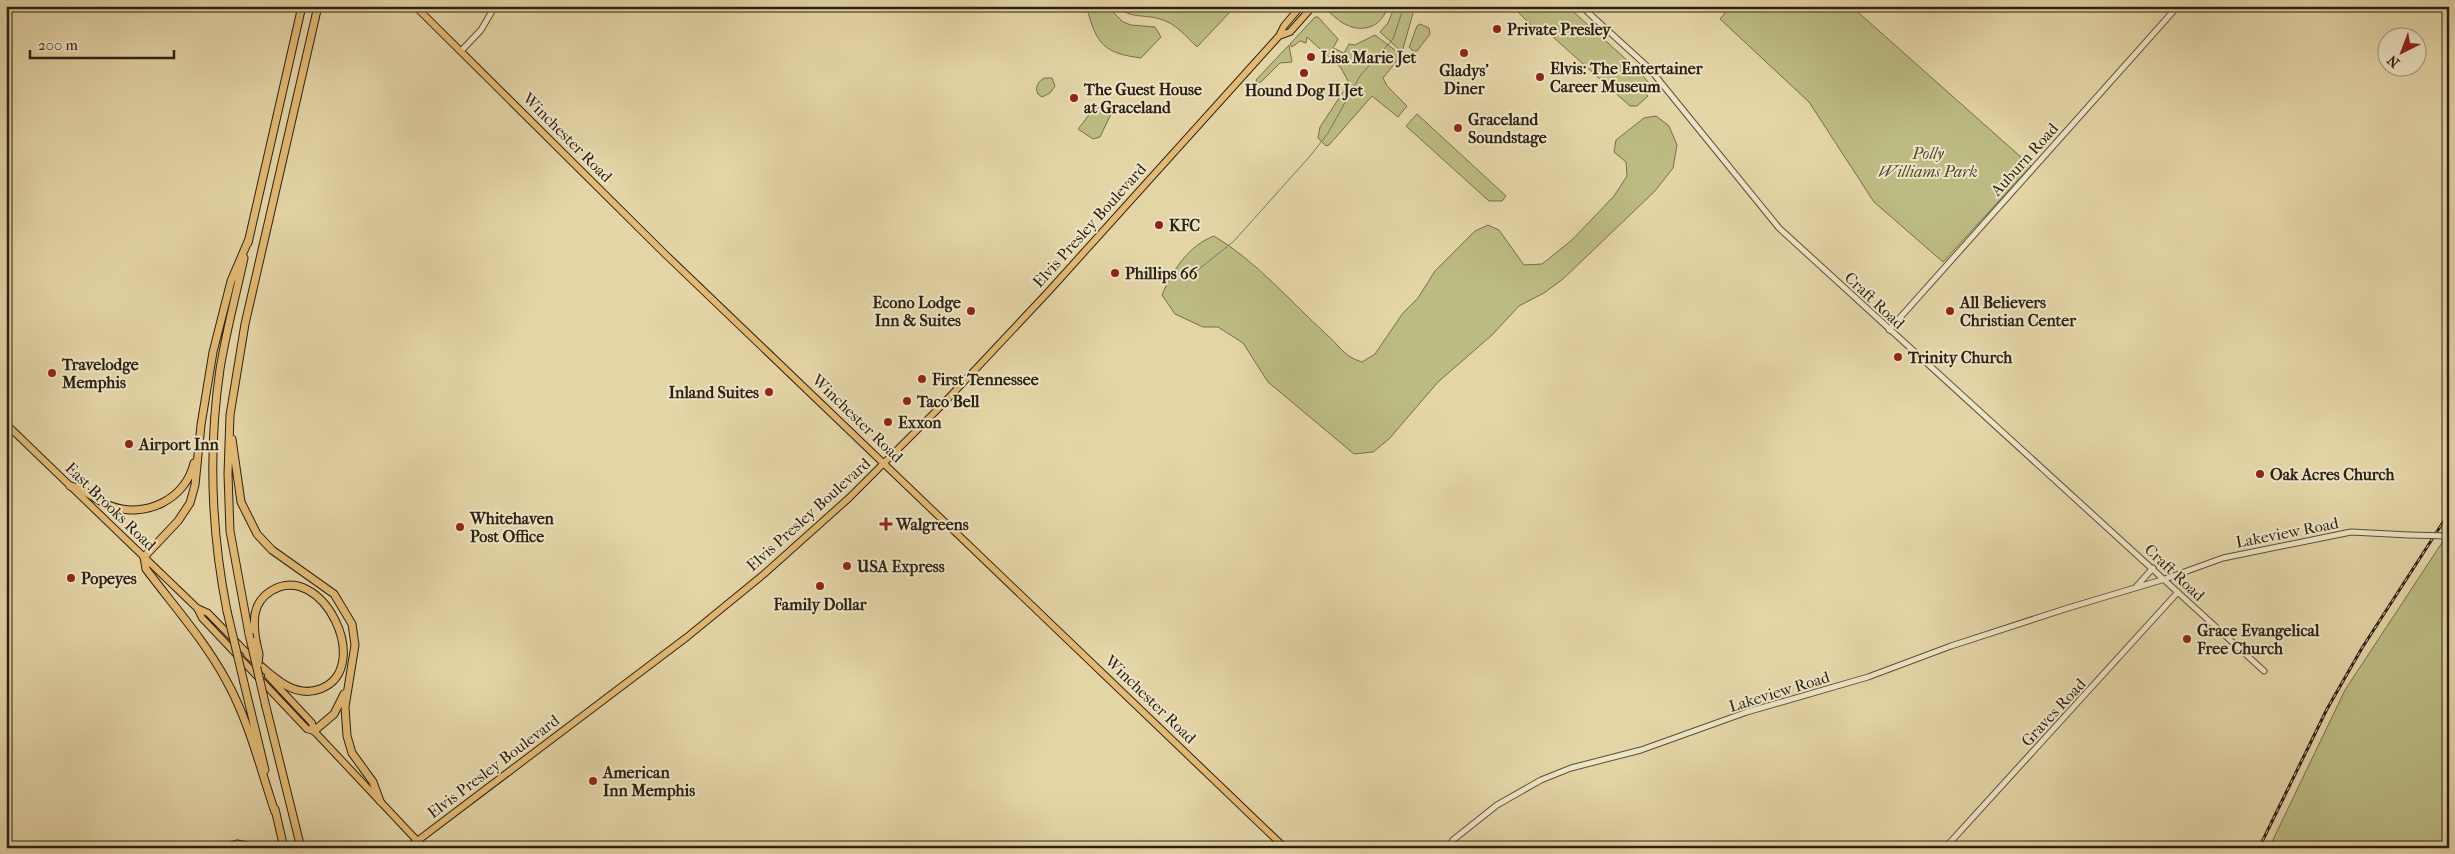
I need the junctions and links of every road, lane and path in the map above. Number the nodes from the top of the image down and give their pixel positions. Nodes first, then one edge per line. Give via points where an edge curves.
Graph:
1 (302, 6) edge
2 (318, 6) edge
3 (415, 6) edge
4 (495, 6) edge
5 (1301, 6) edge
6 (1313, 6) edge
7 (1581, 6) edge
8 (2178, 6) edge
9 (1279, 36) junction
10 (461, 51) junction
11 (249, 239) junction
12 (1889, 330) junction
13 (230, 415) junction
14 (6, 424) edge
15 (198, 448) junction
16 (885, 462) junction
17 (70, 486) junction
18 (2449, 536) edge
19 (144, 557) junction
20 (2153, 568) junction
21 (2165, 579) junction
22 (2136, 588) junction
23 (2178, 592) junction
24 (197, 608) junction
25 (248, 655) junction
26 (258, 669) junction
27 (2264, 670) dead end
28 (351, 675) junction
29 (314, 731) junction
30 (380, 801) junction
31 (275, 812) junction
32 (417, 844) edge
33 (225, 848) edge
34 (256, 848) edge
35 (284, 848) edge
36 (301, 848) edge
37 (408, 848) edge
38 (424, 848) edge
39 (1285, 848) edge
40 (1447, 848) edge
41 (1945, 848) edge

1 - 11 highway
2 - 13 highway via 245,324
3 - 10 main road, Winchester Road
4 - 10 street via 481,30
5 - 9 main road, Elvis Presley Boulevard
6 - 9 main road, Elvis Presley Boulevard via 1290,32
7 - 12 street, Craft Road via 1650,68 1779,228
8 - 12 street, Auburn Road
9 - 16 main road, Elvis Presley Boulevard via 1049,291
10 - 16 main road, Winchester Road via 664,253
11 - 15 highway via 231,281 218,327
11 - 31 highway, bridge via 221,367 214,428 213,511 227,611
12 - 20 street, Craft Road
13 - 26 highway, bridge via 230,531
13 - 28 highway via 238,485 246,514 257,534 272,550 326,587 339,600 354,634
14 - 17 main road, East Brooks Road
15 - 17 highway via 184,485 167,501 150,508 130,510 112,507 82,488
15 - 19 highway via 190,503 178,521
16 - 32 main road, Elvis Presley Boulevard via 738,596
16 - 39 main road, Winchester Road
17 - 19 main road, East Brooks Road
18 - 21 street, Lakeview Road, bridge via 2351,532 2222,558
19 - 24 main road, East Brooks Road
19 - 31 highway via 146,569 226,679 241,712
20 - 21 street, Craft Road
20 - 22 street
21 - 22 street, Lakeview Road
21 - 23 street, Craft Road
22 - 40 street, Lakeview Road via 2034,619 1868,677 1747,712 1641,750 1571,768 1541,780 1497,805
23 - 27 street, Craft Road
23 - 41 street, Graves Road
24 - 25 main road, East Brooks Road via 208,613
24 - 29 main road, East Brooks Road via 202,618 307,729
25 - 26 highway, bridge via 283,684 304,692 325,687 341,665 342,643 335,618 322,601 300,587 279,586 260,599 256,606 254,622 259,654
25 - 29 main road, East Brooks Road via 312,723
26 - 36 highway, bridge
28 - 29 highway via 338,709
28 - 30 highway via 345,707 347,736 352,753 373,782
29 - 30 main road, East Brooks Road
30 - 32 main road, East Brooks Road
31 - 35 highway
32 - 37 main road, Elvis Presley Boulevard
32 - 38 main road, East Brooks Road
33 - 34 highway via 237,844

